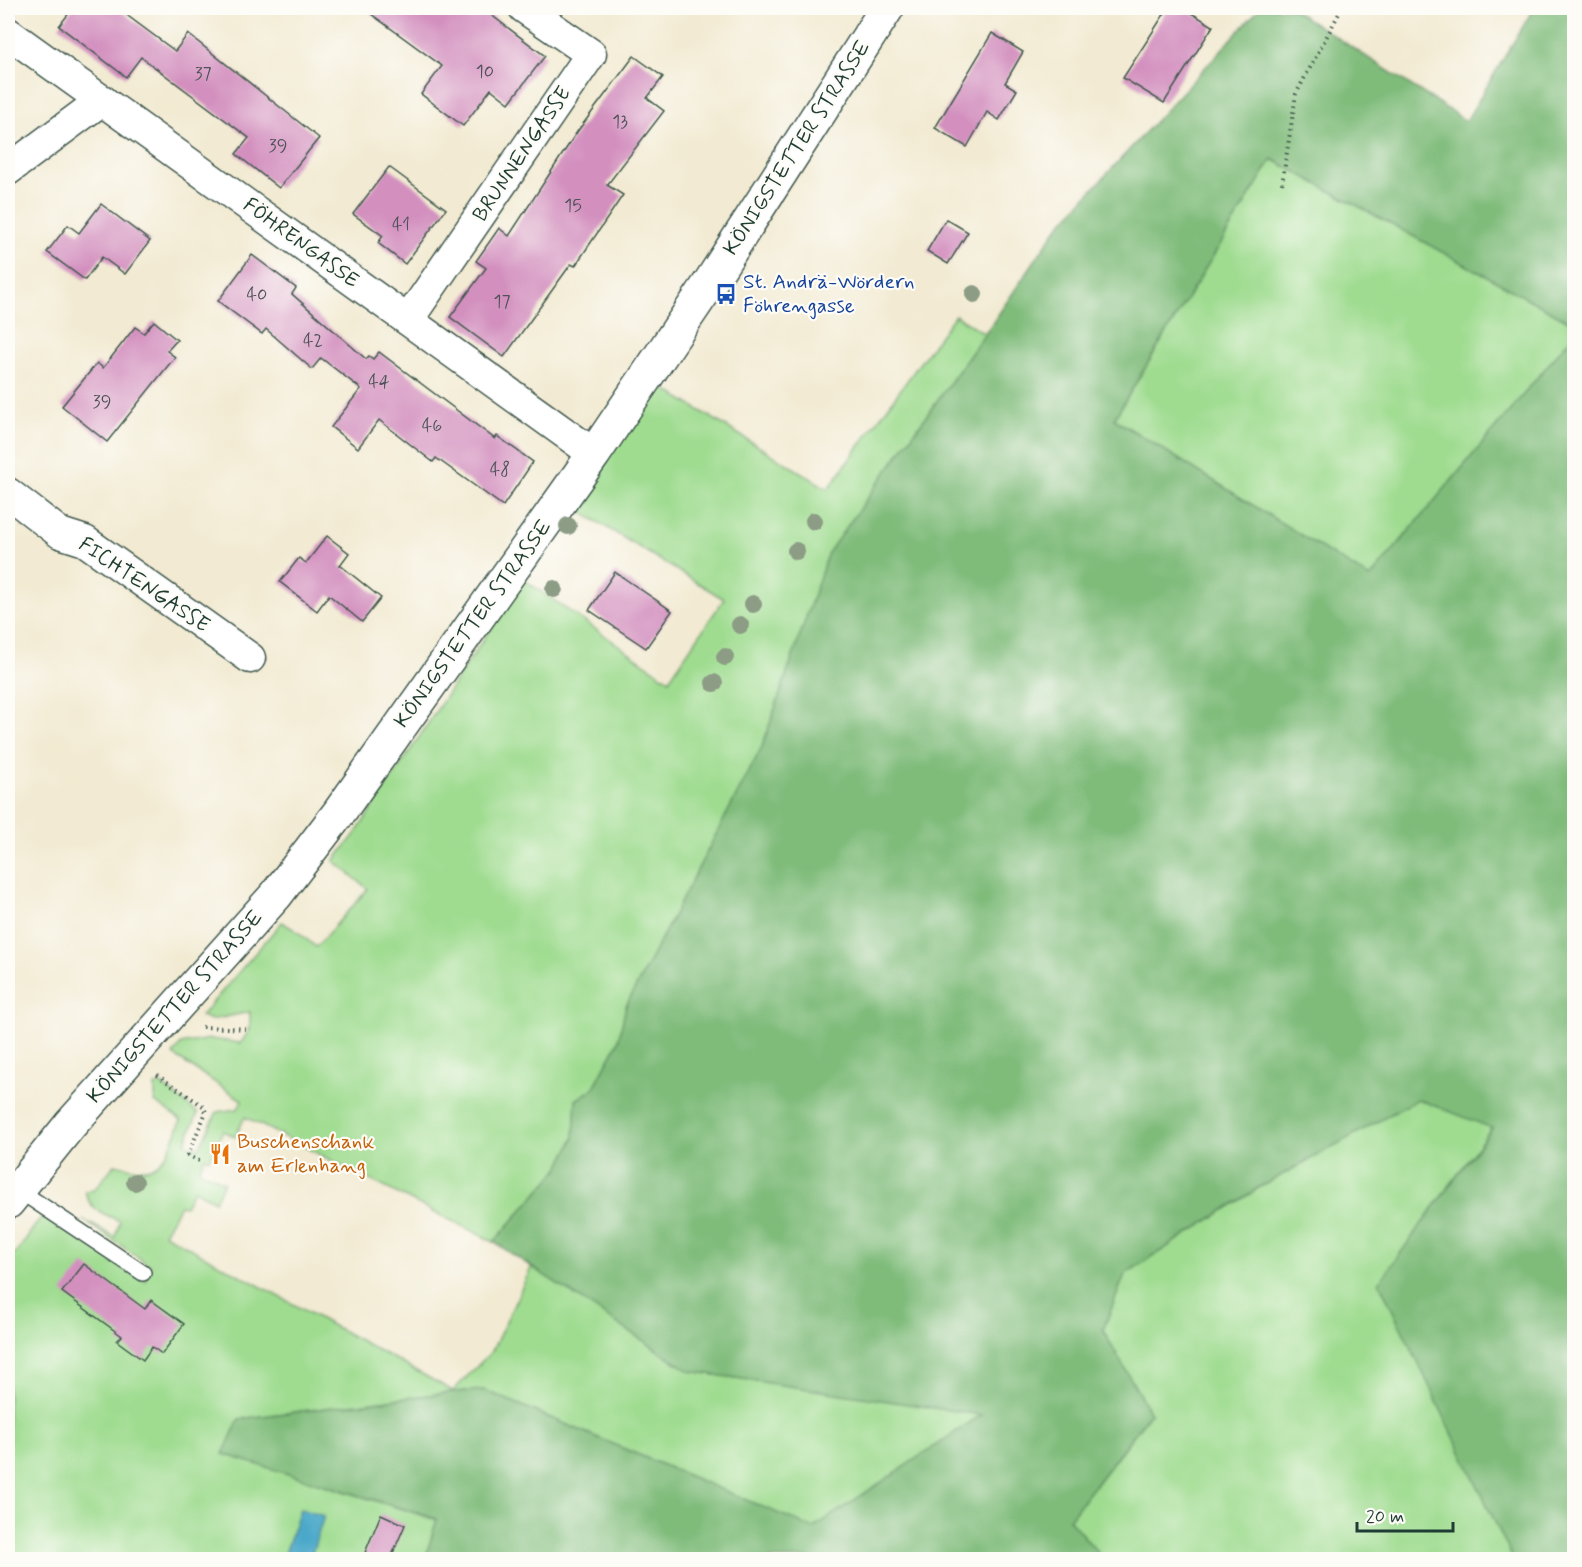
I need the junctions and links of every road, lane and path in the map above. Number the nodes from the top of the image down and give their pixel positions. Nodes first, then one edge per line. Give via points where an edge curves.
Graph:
1 (524, 8) edge
2 (887, 8) edge
3 (1342, 8) edge
4 (8, 33) edge
5 (102, 100) junction
6 (8, 170) edge
7 (1282, 184) dead end
8 (408, 320) junction
9 (594, 454) junction
10 (8, 493) edge
11 (250, 658) dead end
12 (131, 1057) junction
13 (203, 1163) dead end
14 (12, 1196) edge
15 (143, 1273) dead end
16 (8, 1557) edge
17 (13, 1560) edge

1 - 8 street, BRUNNENGASSE via 591,54
2 - 9 main road, KÖNIGSTETTER STRASSE
3 - 7 path via 1296,94
4 - 5 street, FÖHRENGASSE
5 - 6 street
5 - 8 street, FÖHRENGASSE
8 - 9 street, FÖHRENGASSE
9 - 12 main road, KÖNIGSTETTER STRASSE via 276,895
10 - 11 street, FICHTENGASSE via 60,533 85,541
12 - 13 path via 203,1106 203,1125 188,1155
12 - 14 main road, KÖNIGSTETTER STRASSE
14 - 15 lane
16 - 17 path

